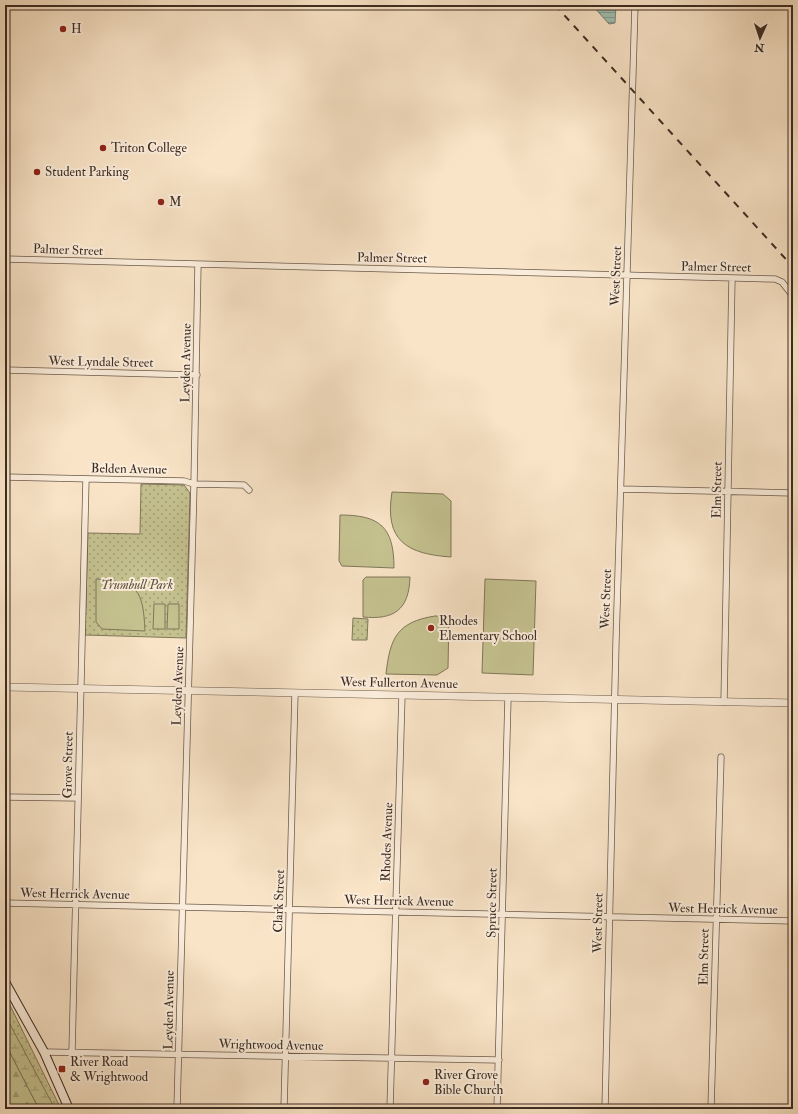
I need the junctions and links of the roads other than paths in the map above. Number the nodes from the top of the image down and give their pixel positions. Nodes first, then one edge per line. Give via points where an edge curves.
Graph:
1 (635, 5) edge
2 (5, 259) edge
3 (198, 264) junction
4 (626, 276) junction
5 (732, 278) junction
6 (793, 296) edge
7 (5, 370) edge
8 (197, 375) junction
9 (5, 477) edge
10 (86, 479) junction
11 (194, 484) junction
12 (621, 488) junction
13 (249, 490) dead end
14 (727, 491) junction
15 (793, 493) edge
16 (5, 687) edge
17 (80, 689) junction
18 (189, 691) junction
19 (295, 693) junction
20 (402, 695) junction
21 (508, 698) junction
22 (615, 700) junction
23 (724, 702) junction
24 (793, 703) edge
25 (721, 757) dead end
26 (5, 797) edge
27 (78, 798) junction
28 (5, 903) edge
29 (75, 905) junction
30 (182, 907) junction
31 (290, 910) junction
32 (396, 912) junction
33 (503, 915) junction
34 (609, 917) junction
35 (716, 920) junction
36 (793, 921) edge
37 (5, 982) edge
38 (44, 1052) junction
39 (72, 1052) junction
40 (179, 1054) junction
41 (285, 1056) junction
42 (392, 1058) junction
43 (498, 1060) junction
44 (69, 1109) edge
45 (177, 1109) edge
46 (284, 1109) edge
47 (390, 1109) edge
48 (497, 1109) edge
49 (605, 1109) edge
50 (711, 1109) edge

1 - 4 street, West Street
2 - 3 street, Palmer Street
3 - 4 street, Palmer Street
3 - 8 street, Leyden Avenue
4 - 5 street, Palmer Street
4 - 12 street, West Street
5 - 6 street, Palmer Street via 779,280
5 - 14 street, Elm Street
7 - 8 street, West Lyndale Street
8 - 11 street, Leyden Avenue
9 - 10 street, Belden Avenue
10 - 11 street, Belden Avenue
10 - 17 street, Grove Street
11 - 13 street, Belden Avenue via 244,485
11 - 18 street, Leyden Avenue
12 - 14 street
12 - 22 street, West Street
14 - 15 street
14 - 23 street, Elm Street
16 - 17 street, West Fullerton Avenue
17 - 18 street, West Fullerton Avenue
17 - 27 street, Grove Street
18 - 19 street, West Fullerton Avenue
18 - 30 street, Leyden Avenue
19 - 20 street, West Fullerton Avenue
19 - 31 street, Clark Street
20 - 21 street, West Fullerton Avenue
20 - 32 street, Rhodes Avenue
21 - 22 street, West Fullerton Avenue
21 - 33 street, Spruce Street
22 - 23 street, West Fullerton Avenue
22 - 34 street, West Street
23 - 24 street, West Fullerton Avenue
25 - 35 street, Elm Street
26 - 27 street
27 - 29 street, Grove Street
28 - 29 street, West Herrick Avenue
29 - 30 street, West Herrick Avenue
29 - 39 street, Grove Street
30 - 31 street, West Herrick Avenue
30 - 40 street, Leyden Avenue
31 - 32 street, West Herrick Avenue
31 - 41 street, Clark Street
32 - 33 street, West Herrick Avenue
32 - 42 street, Rhodes Avenue
33 - 34 street, West Herrick Avenue
33 - 43 street, Spruce Street
34 - 35 street, West Herrick Avenue
34 - 49 street, West Street
35 - 36 street, West Herrick Avenue
35 - 50 street, Elm Street
37 - 38 main road
38 - 39 street, Wrightwood Avenue
38 - 44 main road
39 - 40 street, Wrightwood Avenue
40 - 41 street, Wrightwood Avenue
40 - 45 street, Leyden Avenue
41 - 42 street, Wrightwood Avenue
41 - 46 street, Clark Street
42 - 43 street, Wrightwood Avenue
42 - 47 street, Rhodes Avenue
43 - 48 street, Spruce Street

